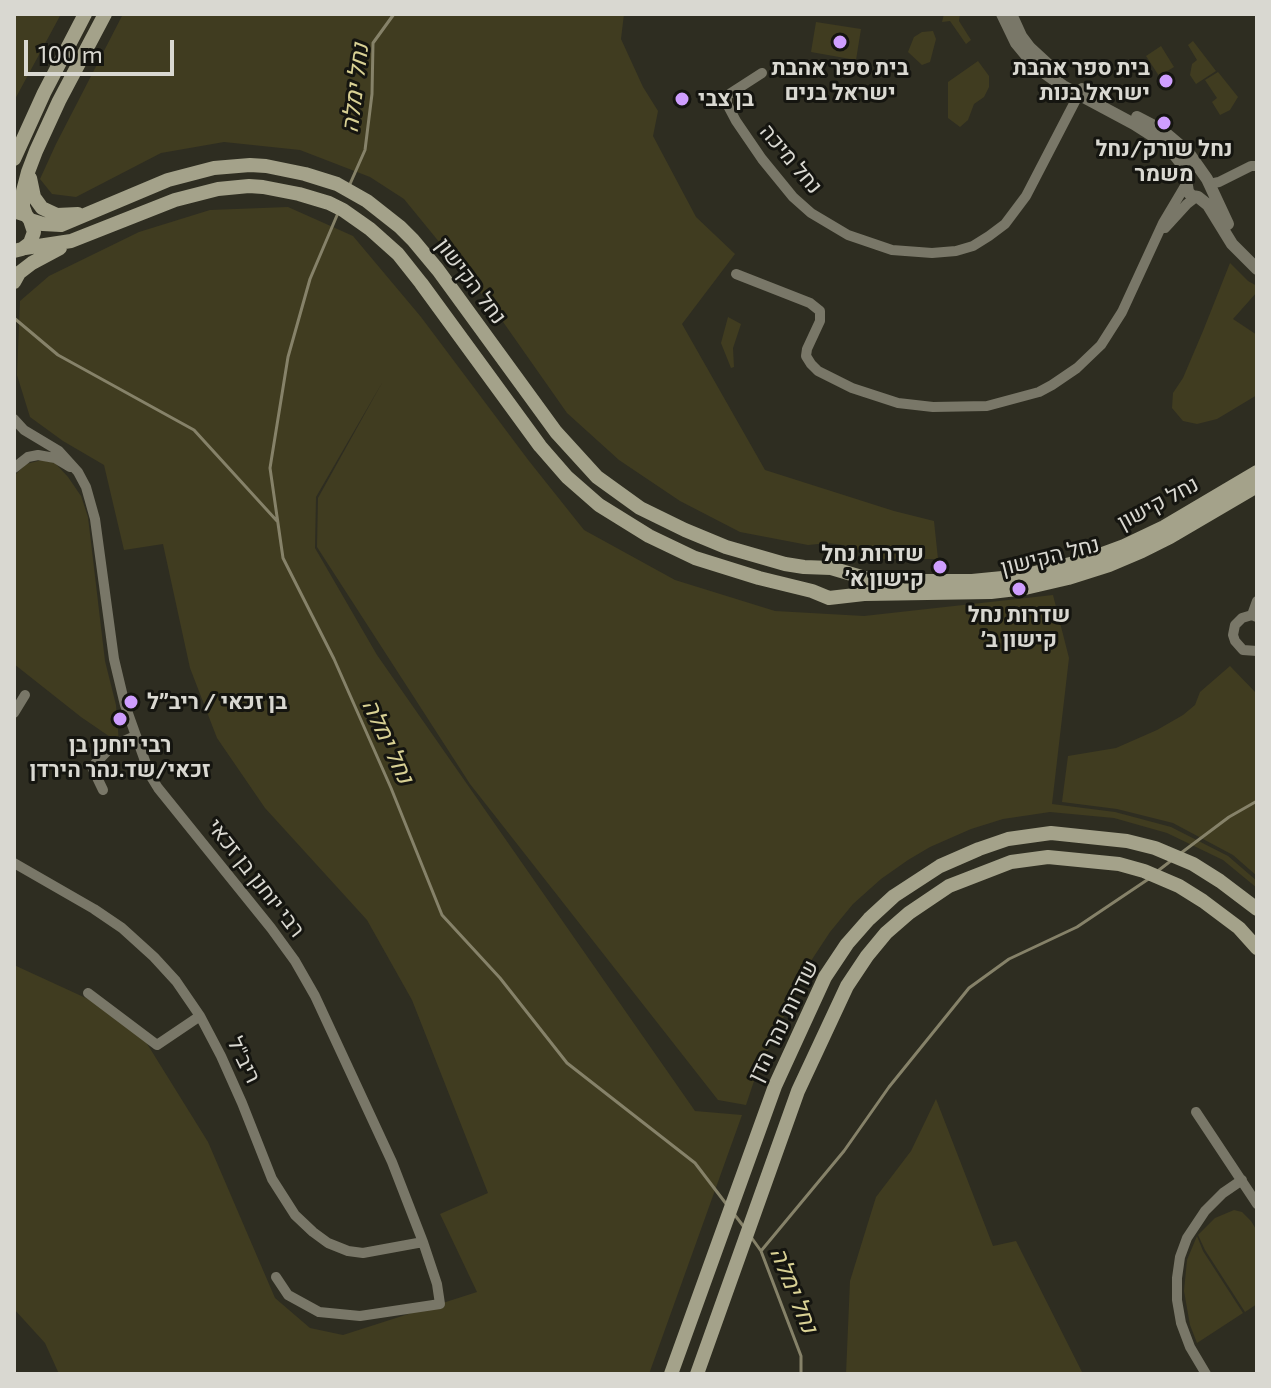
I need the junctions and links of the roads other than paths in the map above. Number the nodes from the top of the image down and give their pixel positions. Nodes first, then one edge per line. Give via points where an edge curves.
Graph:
1 (85, 14) edge
2 (105, 14) edge
3 (1002, 14) edge
4 (1011, 14) edge
5 (762, 73) dead end
6 (1080, 91) junction
7 (14, 159) edge
8 (30, 166) junction
9 (1257, 166) edge
10 (1208, 182) junction
11 (1186, 184) junction
12 (1197, 197) junction
13 (94, 212) junction
14 (23, 215) edge
15 (104, 228) junction
16 (1154, 243) junction
17 (18, 251) edge
18 (1253, 265) edge
19 (736, 274) dead end
20 (14, 282) edge
21 (14, 419) edge
22 (14, 468) edge
23 (1257, 472) edge
24 (1257, 486) edge
25 (86, 487) junction
26 (832, 570) junction
27 (818, 593) junction
28 (834, 598) junction
29 (1257, 601) edge
30 (1254, 616) edge
31 (1257, 651) edge
32 (25, 695) dead end
33 (14, 713) edge
34 (135, 736) junction
35 (103, 790) dead end
36 (14, 863) edge
37 (1257, 909) edge
38 (1257, 948) edge
39 (88, 993) dead end
40 (200, 1016) junction
41 (1196, 1112) dead end
42 (1242, 1180) junction
43 (1257, 1204) edge
44 (423, 1242) junction
45 (276, 1277) dead end
46 (671, 1374) edge
47 (697, 1374) edge
48 (1206, 1374) edge

1 - 7 main road
2 - 8 main road
3 - 6 street via 1023,54 1048,76
4 - 6 street via 1041,59
5 - 6 street, נחל מיכה via 727,96 727,104 793,197 848,235 892,250 932,253 973,246 1005,224 1026,196
6 - 10 street via 1162,130 1183,147
6 - 11 street via 1167,145 1184,167
8 - 13 main road via 31,189 42,208 57,215
8 - 14 main road
9 - 10 street
10 - 11 street via 1193,174
10 - 12 street via 1206,194
10 - 18 street
11 - 12 street via 1189,194
11 - 16 street
12 - 16 street
12 - 18 street
13 - 14 main road, נחל הקישון via 61,225
13 - 26 main road, נחל הקישון via 168,180 234,166 305,174 353,191 413,240 556,432 597,477 640,508 703,538 764,558
14 - 17 main road via 33,226 33,238
15 - 17 main road via 71,241
15 - 20 main road via 32,263
15 - 27 main road, נחל הקישון via 175,200 236,186 299,194 343,210 398,254 540,446 591,499 630,526 695,558
16 - 19 street via 1112,330 1088,358 1039,392 987,406 898,403 818,371 806,356 820,311
21 - 25 street, רבי יוחנן בן זכאי via 67,458
22 - 25 street via 28,457 46,455 71,468
23 - 26 main road, נחל קישון via 1141,539 1040,572 990,580 925,581 876,580
24 - 28 main road, נחל הקישון via 1146,549 1068,578 991,592
25 - 34 street, רבי יוחנן בן זכאי via 114,659
26 - 27 main road via 822,570 816,578
26 - 28 main road via 845,584
27 - 28 main road
29 - 30 street
30 - 31 street via 1238,621 1233,635 1243,650
32 - 33 street
34 - 35 street via 112,746 92,767
34 - 44 street, רבי יוחנן בן זכאי via 158,788 271,928 315,996
36 - 40 street, ריב"ל via 122,928 176,981
37 - 46 main road, שדרות נהר הדן via 1193,864 1155,848 1051,833 979,849 894,896 861,927 825,977 781,1072
38 - 47 main road, שדרות נהר הדן via 1239,928 1179,886 1119,864 1048,857 1011,862 949,886 909,913 874,947 847,986 798,1091
39 - 40 street via 157,1045
40 - 44 street, ריב"ל via 272,1179 295,1215 328,1243 348,1251
41 - 42 street
42 - 43 street
42 - 48 street via 1205,1211 1180,1257 1181,1323
44 - 45 street, רבי יוחנן בן זכאי via 440,1304 360,1316 319,1312 288,1295

